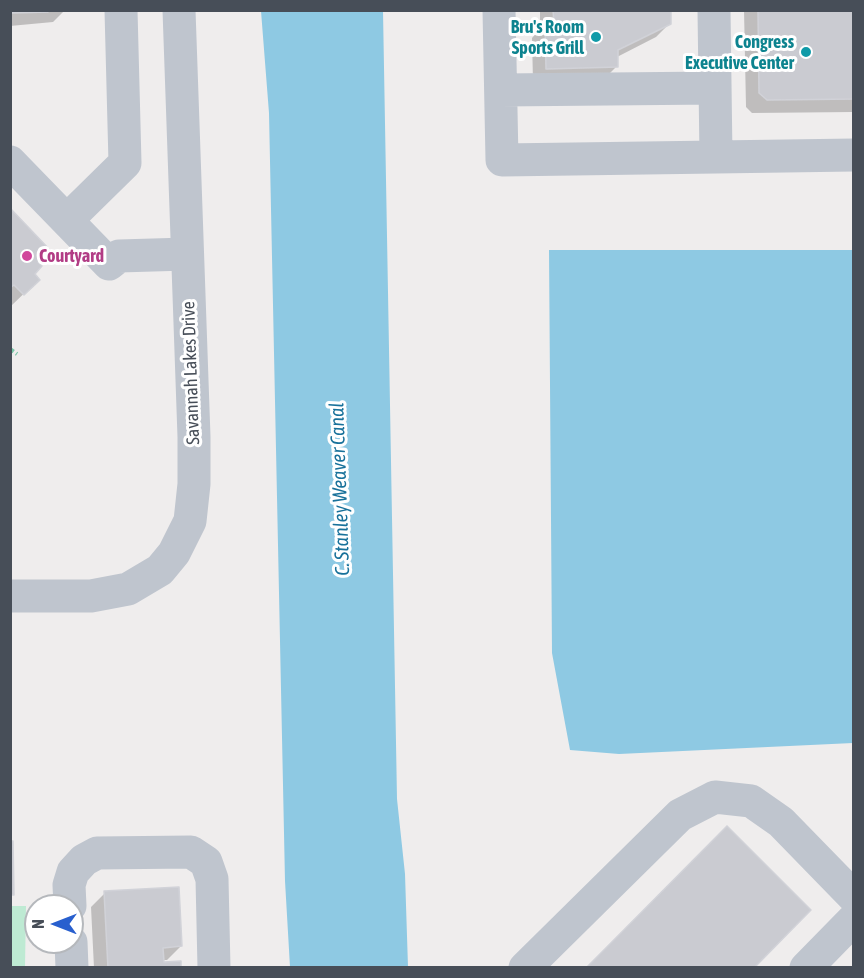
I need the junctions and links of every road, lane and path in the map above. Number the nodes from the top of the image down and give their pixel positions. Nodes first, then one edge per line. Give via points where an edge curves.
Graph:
1 (121, 10) edge
2 (179, 10) edge
3 (500, 10) edge
4 (714, 10) edge
5 (715, 88) junction
6 (501, 90) junction
7 (854, 156) edge
8 (716, 157) junction
9 (10, 162) edge
10 (67, 220) junction
11 (186, 254) junction
12 (10, 349) edge
13 (16, 354) dead end
14 (10, 596) edge
15 (69, 894) edge
16 (854, 897) edge
17 (854, 919) edge
18 (214, 968) edge
19 (525, 968) edge
20 (806, 968) edge

1 - 10 street via 125,163
2 - 11 street, Savannah Lakes Drive
3 - 6 street
4 - 5 street
5 - 6 street
5 - 8 street
6 - 8 street via 502,160
7 - 8 street
9 - 10 street
10 - 11 street via 109,264 119,256
11 - 14 street, Savannah Lakes Drive via 194,484 190,521 183,538 160,570 128,589 91,596
12 - 13 path
15 - 18 street via 73,872 97,853 191,852 206,862 212,879
16 - 19 street via 781,822 751,801 715,797 680,815
17 - 20 street

